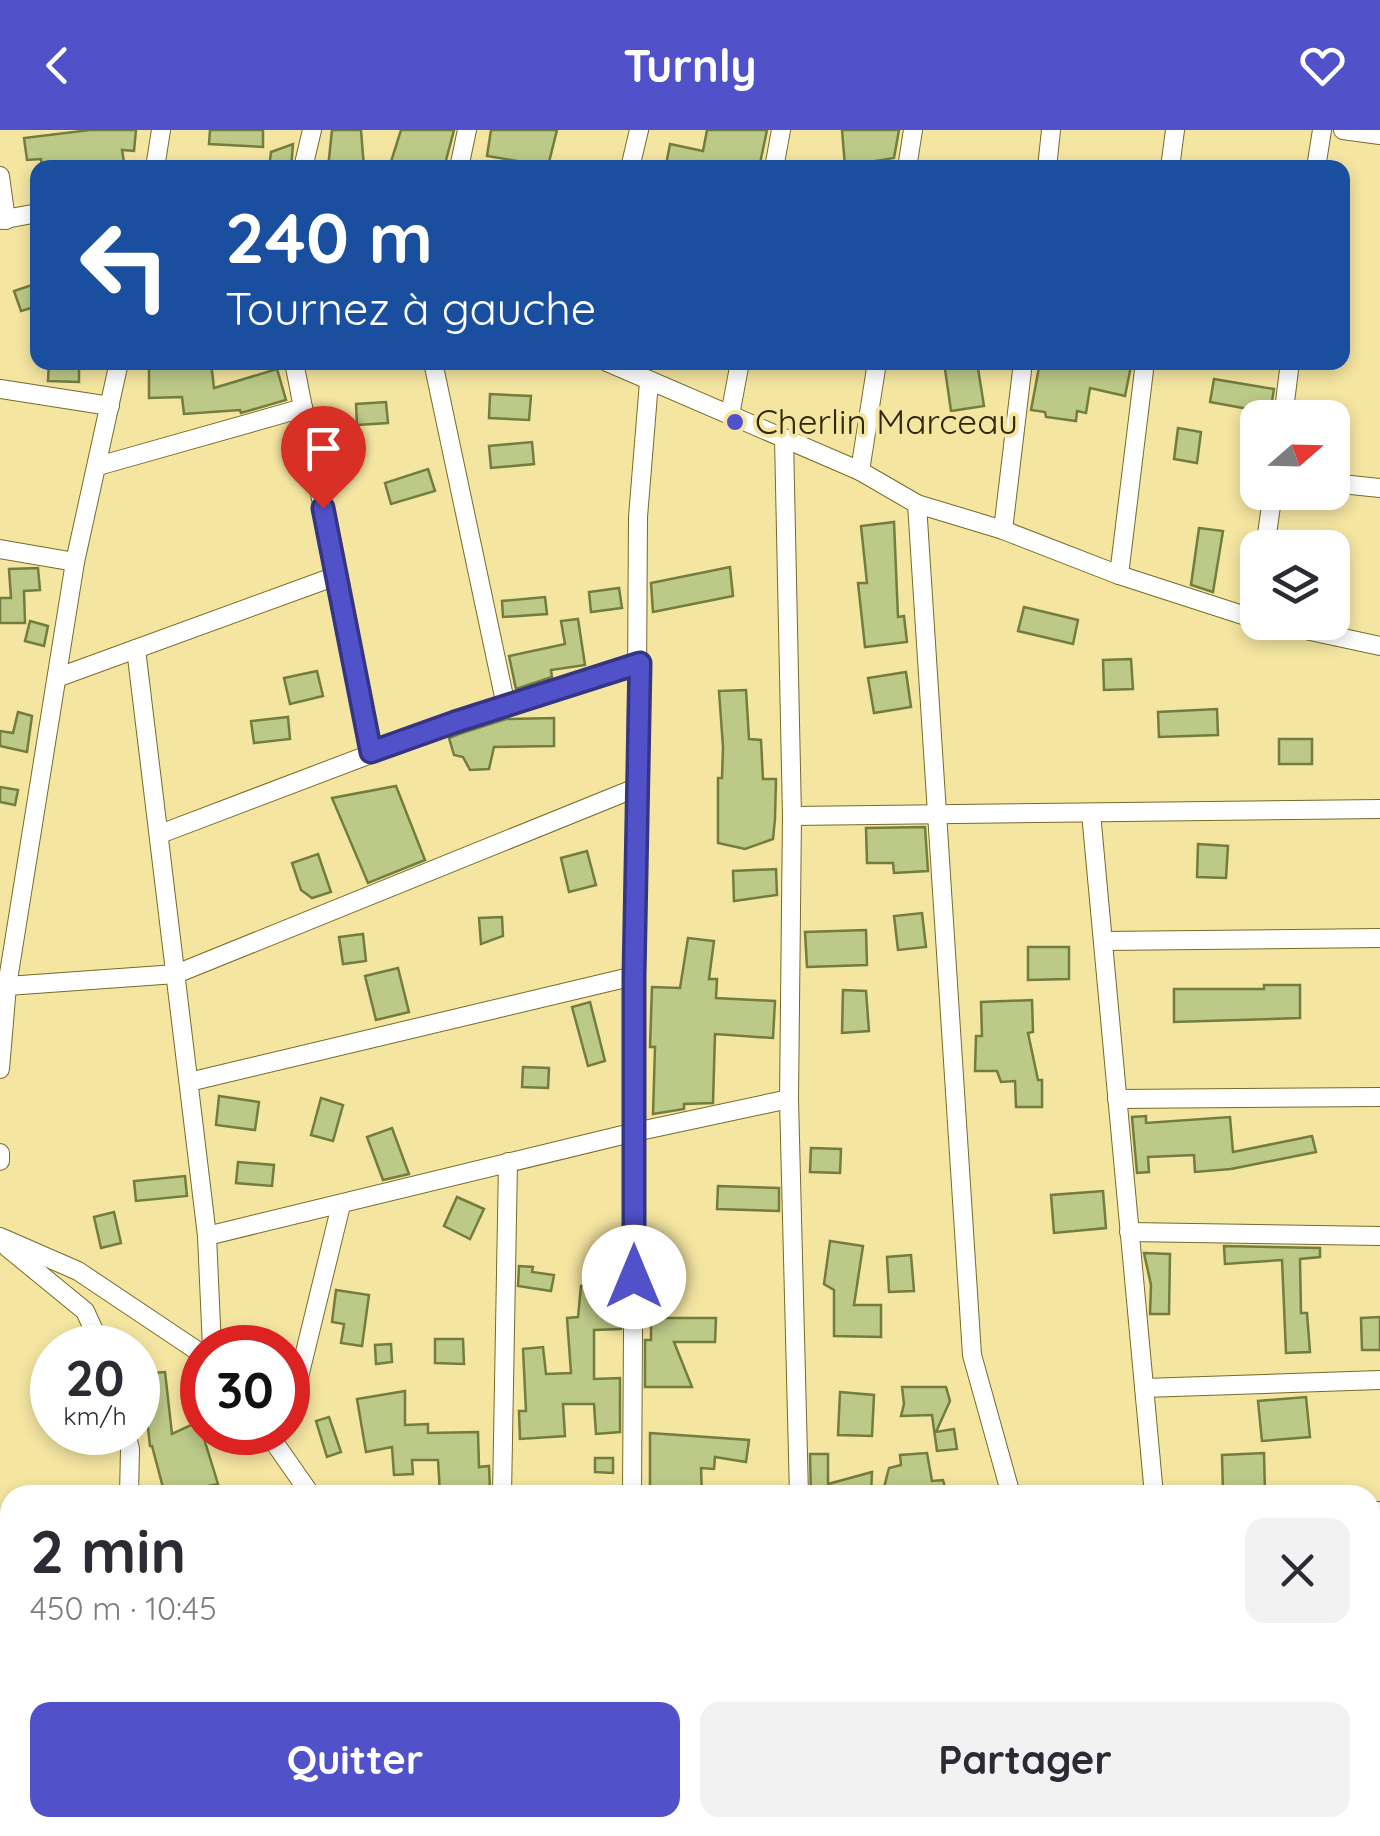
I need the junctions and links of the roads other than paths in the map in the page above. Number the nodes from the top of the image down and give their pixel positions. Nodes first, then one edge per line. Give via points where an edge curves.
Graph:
1 (162, 130) edge
2 (312, 130) edge
3 (468, 130) edge
4 (638, 130) edge
5 (780, 130) edge
6 (912, 130) edge
7 (1052, 130) edge
8 (1175, 130) edge
9 (1322, 130) edge
10 (1343, 130) edge
11 (1380, 135) edge
12 (157, 160) edge
13 (305, 160) edge
14 (461, 160) edge
15 (632, 160) edge
16 (775, 160) edge
17 (908, 160) edge
18 (1048, 160) edge
19 (1171, 160) edge
20 (1317, 160) edge
21 (0, 176) edge
22 (30, 215) edge
23 (3, 220) edge
24 (117, 370) edge
25 (296, 370) edge
26 (434, 370) edge
27 (624, 370) edge
28 (739, 370) edge
29 (876, 370) edge
30 (1022, 370) edge
31 (1145, 370) edge
32 (1289, 370) edge
33 (649, 382) junction
34 (0, 390) edge
35 (1285, 400) edge
36 (110, 406) junction
37 (303, 408) junction
38 (730, 416) junction
39 (784, 438) junction
40 (98, 466) junction
41 (860, 471) junction
42 (1350, 485) edge
43 (1380, 488) edge
44 (917, 504) junction
45 (1003, 530) junction
46 (0, 549) edge
47 (75, 562) junction
48 (1119, 575) junction
49 (336, 576) junction
50 (1240, 610) edge
51 (1350, 638) edge
52 (1380, 646) edge
53 (136, 648) junction
54 (640, 663) junction
55 (59, 676) junction
56 (506, 706) junction
57 (371, 752) junction
58 (638, 788) junction
59 (1380, 809) edge
60 (1091, 813) junction
61 (938, 814) junction
62 (792, 816) junction
63 (160, 834) junction
64 (1380, 938) edge
65 (1103, 940) junction
66 (176, 974) junction
67 (634, 976) junction
68 (7, 986) junction
69 (0, 1070) edge
70 (189, 1082) junction
71 (1380, 1097) edge
72 (789, 1099) junction
73 (1117, 1099) junction
74 (635, 1132) junction
75 (0, 1153) edge
76 (0, 1161) edge
77 (508, 1162) junction
78 (341, 1205) junction
79 (1130, 1232) junction
80 (206, 1236) junction
81 (1380, 1236) edge
82 (0, 1239) edge
83 (91, 1325) edge
84 (211, 1325) edge
85 (310, 1332) edge
86 (180, 1339) edge
87 (1380, 1380) edge
88 (1144, 1388) junction
89 (130, 1455) edge
90 (290, 1455) edge
91 (129, 1485) edge
92 (306, 1485) edge
93 (502, 1485) edge
94 (632, 1485) edge
95 (799, 1485) edge
96 (1008, 1485) edge
97 (1153, 1485) edge

1 - 12 street
2 - 13 street
3 - 14 street
4 - 15 street
5 - 16 street
6 - 17 street
7 - 18 street
8 - 19 street
9 - 20 street
10 - 11 street
21 - 23 street
22 - 23 street
24 - 36 street
25 - 37 street
26 - 56 street
27 - 33 street
28 - 38 street
29 - 41 street
30 - 45 street
31 - 48 street
32 - 35 street
33 - 38 street
33 - 54 street via 638,517
34 - 36 street
36 - 40 street
37 - 40 street
37 - 49 street
38 - 39 street
39 - 41 street
39 - 62 street
40 - 47 street
41 - 44 street
42 - 43 street
44 - 45 street
44 - 61 street
45 - 48 street
46 - 47 street
47 - 55 street
48 - 50 street
49 - 53 street
49 - 57 street
51 - 52 street
53 - 55 street
53 - 63 street
54 - 56 street
54 - 58 street
55 - 68 street
56 - 57 street
57 - 63 street
58 - 66 street
58 - 67 street
59 - 60 street
60 - 61 street
60 - 65 street
61 - 62 street
61 - 96 street via 972,1356
62 - 72 street
63 - 66 street
64 - 65 street
65 - 73 street
66 - 68 street
66 - 70 street
67 - 70 street
67 - 74 street
68 - 69 street
70 - 80 street
71 - 73 street
72 - 74 street
72 - 95 street
73 - 79 street
74 - 77 street
74 - 94 street
75 - 76 street
77 - 78 street
77 - 93 street
78 - 80 street
78 - 85 street
79 - 81 street
79 - 88 street
80 - 84 street
82 - 83 street via 85,1311
82 - 86 street via 78,1271
87 - 88 street
88 - 97 street
89 - 91 street
90 - 92 street

